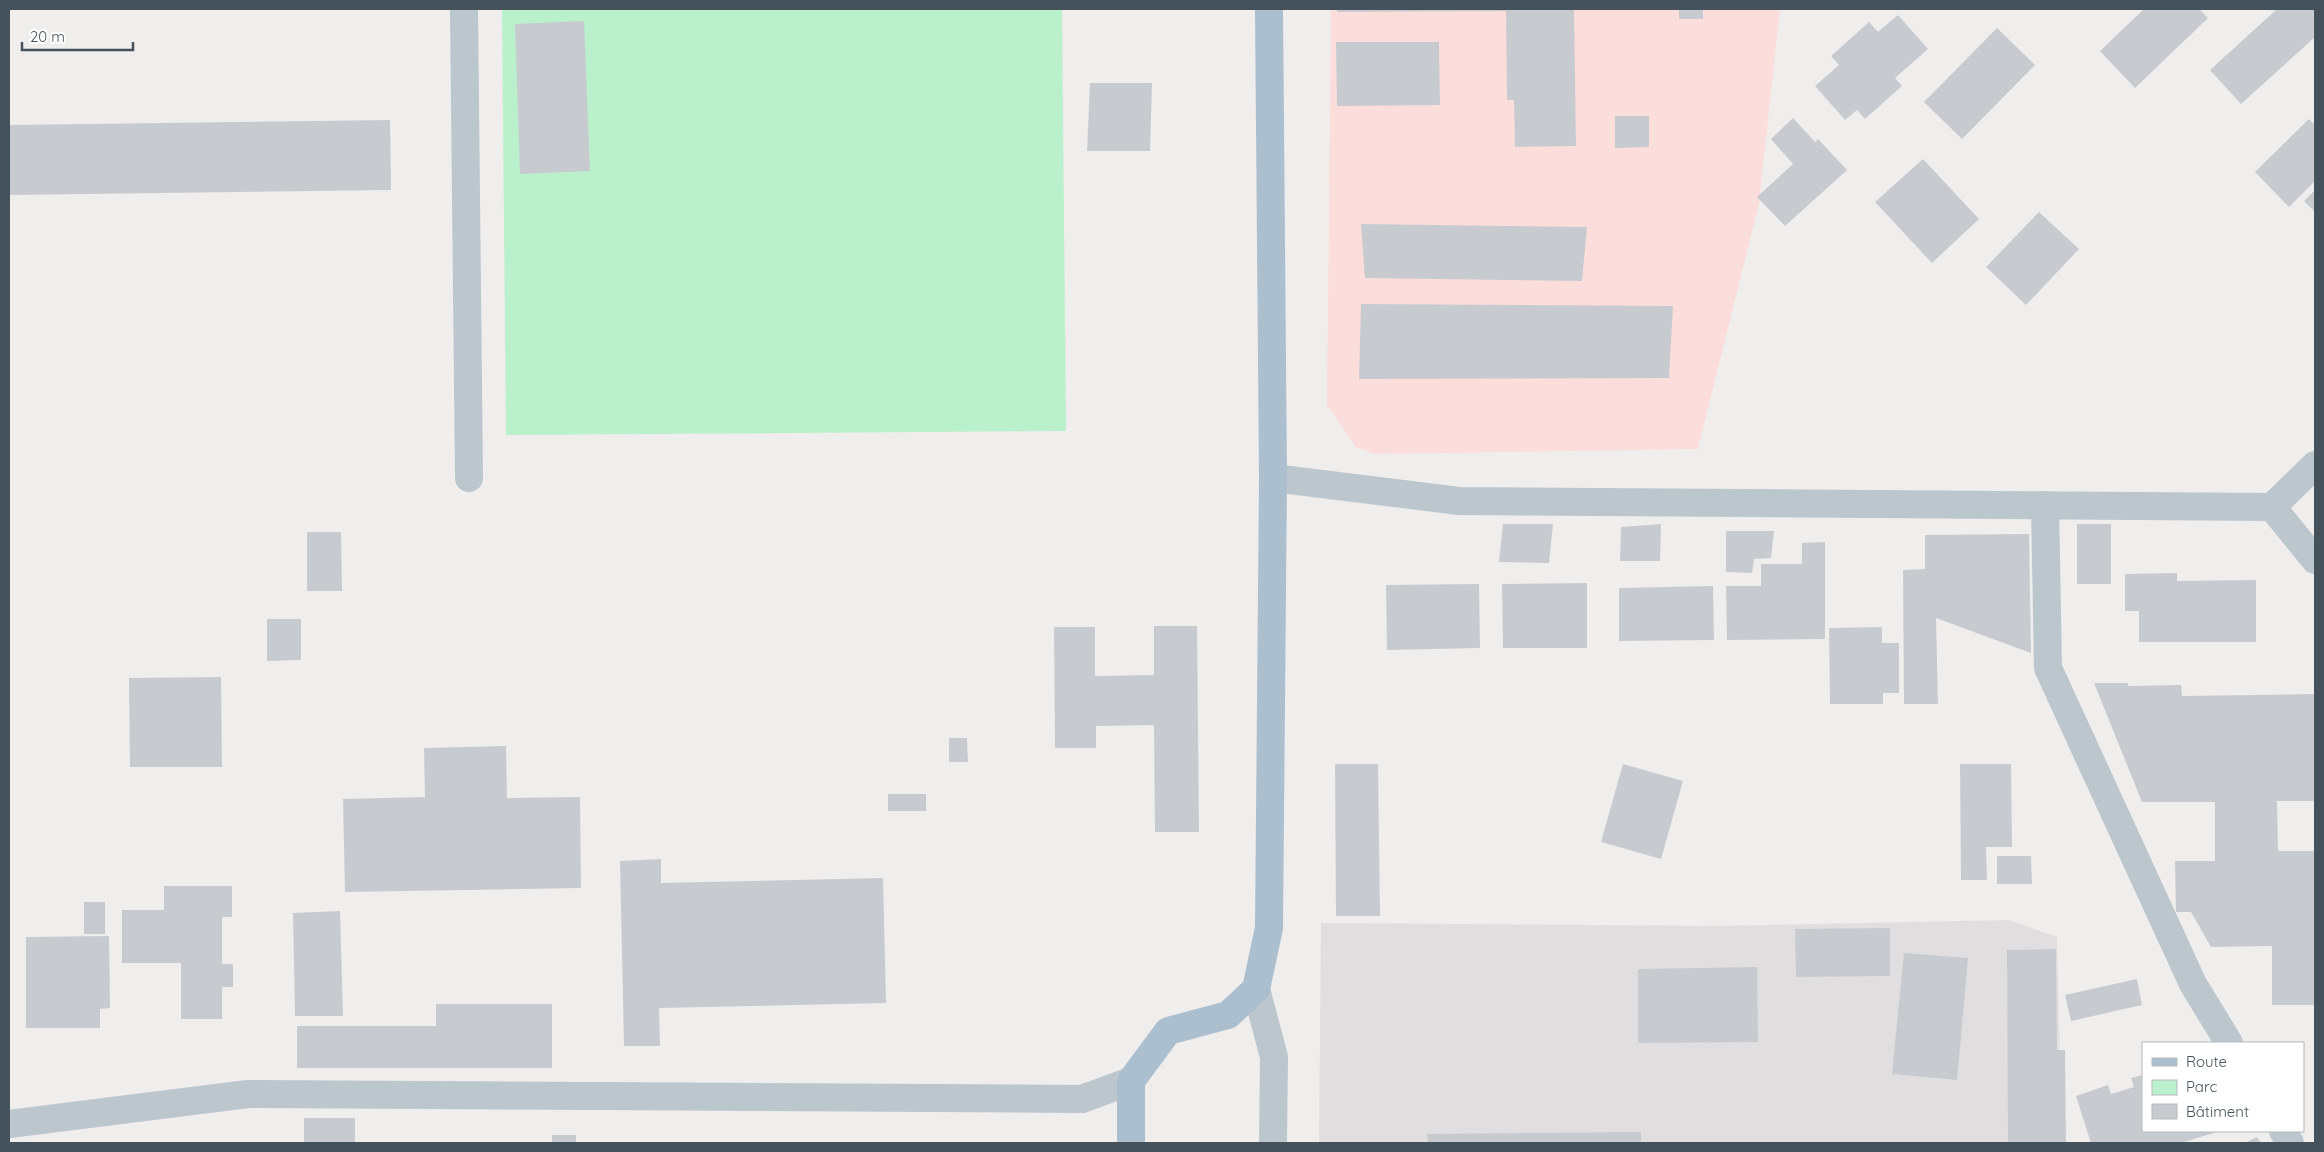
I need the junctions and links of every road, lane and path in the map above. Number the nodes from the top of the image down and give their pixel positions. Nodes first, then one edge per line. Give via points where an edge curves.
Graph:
1 (464, 9) edge
2 (1269, 9) edge
3 (2315, 465) edge
4 (469, 478) dead end
5 (1273, 478) junction
6 (2045, 505) junction
7 (2272, 507) junction
8 (2315, 560) edge
9 (1256, 989) junction
10 (2228, 1042) edge
11 (1131, 1081) junction
12 (9, 1124) edge
13 (2284, 1132) edge
14 (1131, 1143) edge
15 (1273, 1143) edge
16 (2290, 1143) edge

1 - 4 street
2 - 5 main road
3 - 7 street
5 - 6 street via 1459,501
5 - 9 main road via 1269,928
6 - 7 street
6 - 10 street via 2048,668 2193,984
7 - 8 street
9 - 11 main road via 1228,1014 1168,1031
9 - 15 street via 1274,1058
11 - 12 street via 1082,1099 248,1094
11 - 14 main road
13 - 16 street

